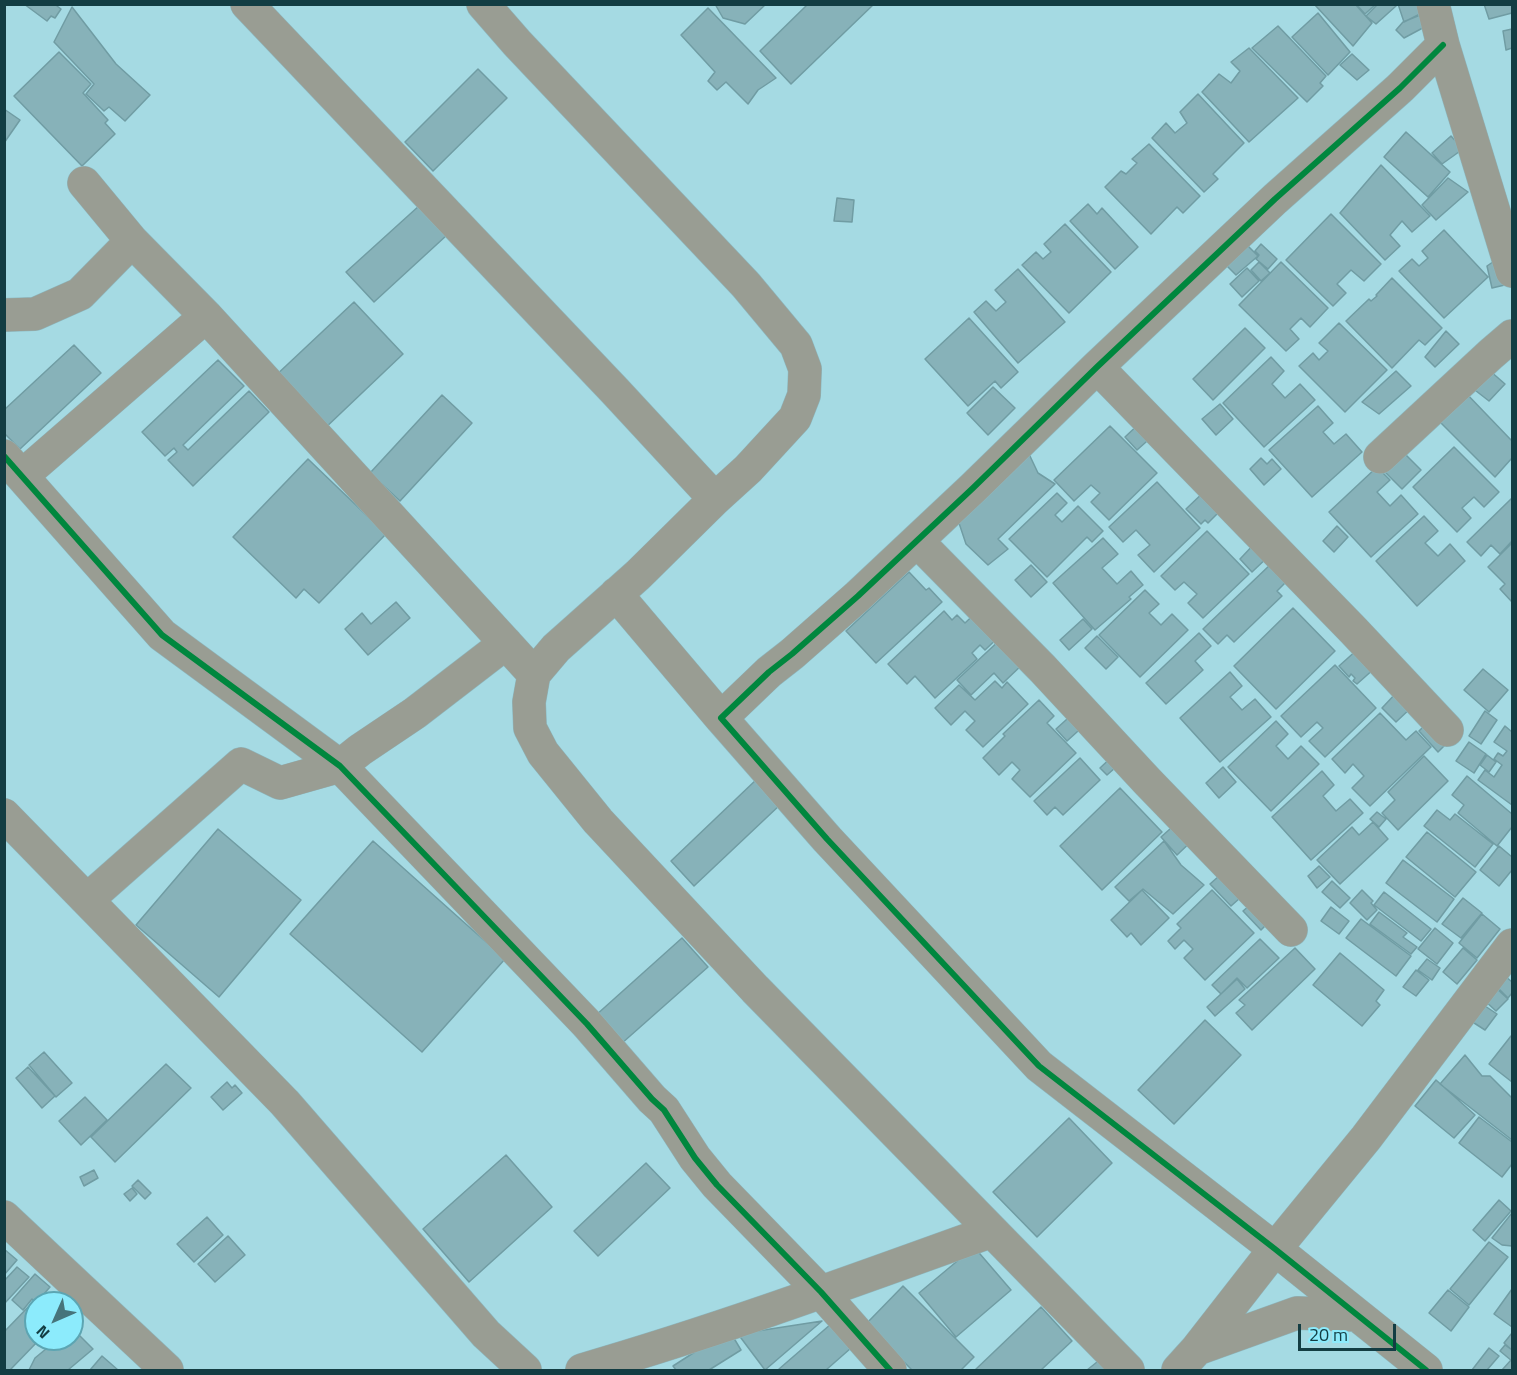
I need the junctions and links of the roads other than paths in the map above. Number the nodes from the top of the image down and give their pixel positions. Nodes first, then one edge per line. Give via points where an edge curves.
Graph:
1 (247, 4) edge
2 (483, 4) edge
3 (1433, 4) edge
4 (1443, 45) junction
5 (84, 183) dead end
6 (132, 241) junction
7 (1512, 271) edge
8 (4, 315) edge
9 (206, 316) junction
10 (1512, 336) edge
11 (1097, 367) junction
12 (1380, 457) dead end
13 (13, 466) edge
14 (715, 499) junction
15 (917, 541) junction
16 (616, 594) junction
17 (506, 643) junction
18 (534, 674) junction
19 (721, 718) junction
20 (1447, 730) dead end
21 (340, 766) junction
22 (4, 815) edge
23 (87, 900) junction
24 (1291, 930) dead end
25 (1512, 945) edge
26 (4, 1217) edge
27 (992, 1231) junction
28 (1275, 1250) junction
29 (821, 1292) junction
30 (1357, 1315) junction
31 (1188, 1360) edge
32 (652, 1361) edge
33 (166, 1371) edge
34 (525, 1371) edge
35 (582, 1371) edge
36 (890, 1371) edge
37 (1128, 1371) edge
38 (1426, 1371) edge

1 - 14 street
2 - 14 street via 746,285 796,345 806,369 804,396 795,418
3 - 4 street
4 - 7 street
4 - 11 street
5 - 6 street
6 - 8 street via 81,294 35,314
6 - 9 street
9 - 13 street
9 - 17 street
10 - 12 street
11 - 15 street
11 - 20 street
13 - 21 street via 162,635
14 - 16 street
15 - 19 street
15 - 24 street
16 - 18 street via 556,648
16 - 19 street
17 - 18 street
17 - 21 street
18 - 27 street via 530,728 543,753 598,821 755,989
19 - 28 street via 826,839 1039,1066
21 - 23 street via 280,783 241,764
21 - 29 street via 587,1024 664,1110 717,1185
22 - 23 street
23 - 34 street via 285,1102 486,1334
25 - 28 street via 1366,1138
26 - 33 street
27 - 29 street
27 - 37 street
28 - 30 street
28 - 31 street
29 - 32 street
29 - 36 street
30 - 31 street via 1297,1313
30 - 38 street
32 - 35 street

